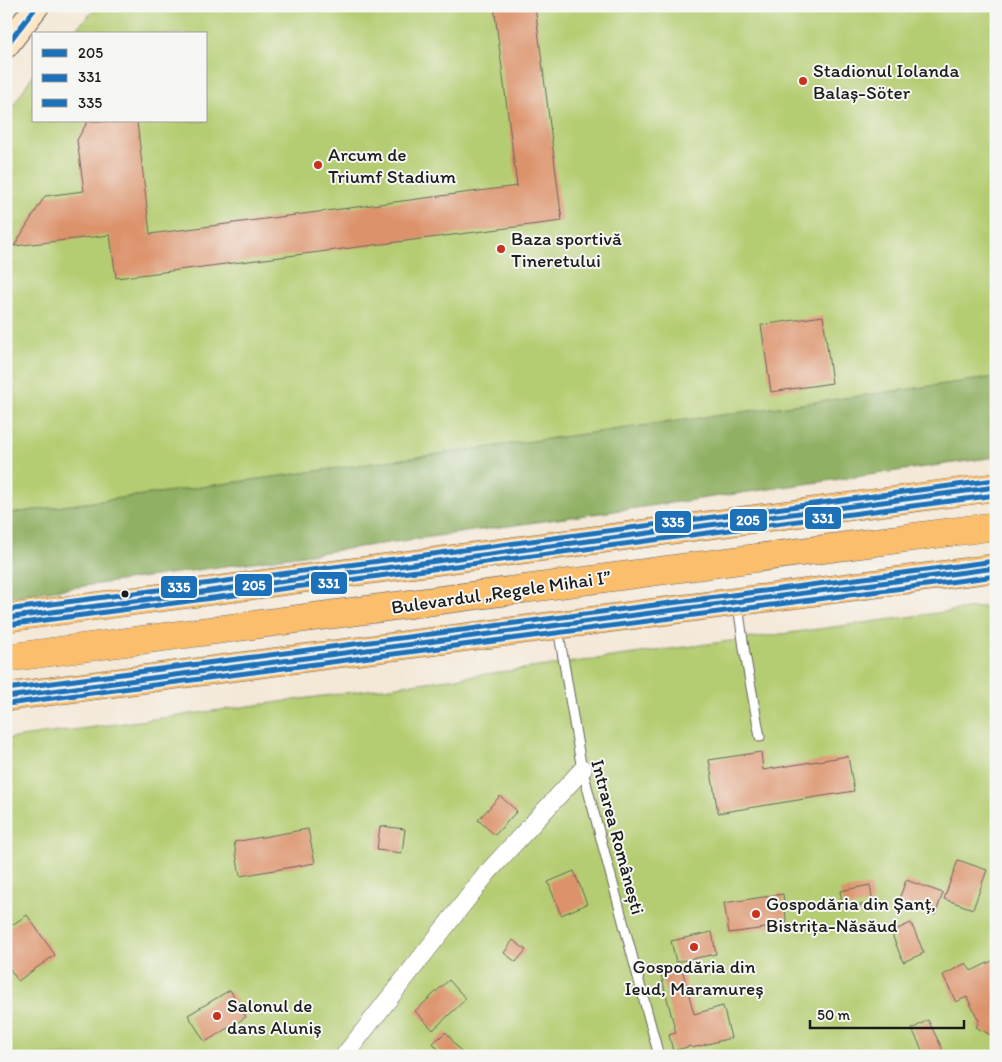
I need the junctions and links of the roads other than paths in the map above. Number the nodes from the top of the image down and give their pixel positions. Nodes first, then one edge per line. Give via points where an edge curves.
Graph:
1 (22, 6) edge
2 (37, 6) edge
3 (6, 46) edge
4 (996, 487) edge
5 (996, 526) edge
6 (996, 568) edge
7 (738, 602) junction
8 (6, 618) edge
9 (558, 625) junction
10 (6, 658) edge
11 (6, 697) edge
12 (760, 737) dead end
13 (583, 769) junction
14 (344, 1056) edge
15 (659, 1056) edge

1 - 3 main road
2 - 3 main road
4 - 8 main road, Bulevardul „Regele Mihai I”
5 - 10 main road, Bulevardul „Regele Mihai I”
6 - 7 main road, Bulevardul „Regele Mihai I”
7 - 9 main road, Bulevardul „Regele Mihai I”
7 - 12 lane
9 - 11 main road, Bulevardul „Regele Mihai I”
9 - 13 lane, Intrarea Românești
13 - 14 street via 488,872
13 - 15 lane, Intrarea Românești

